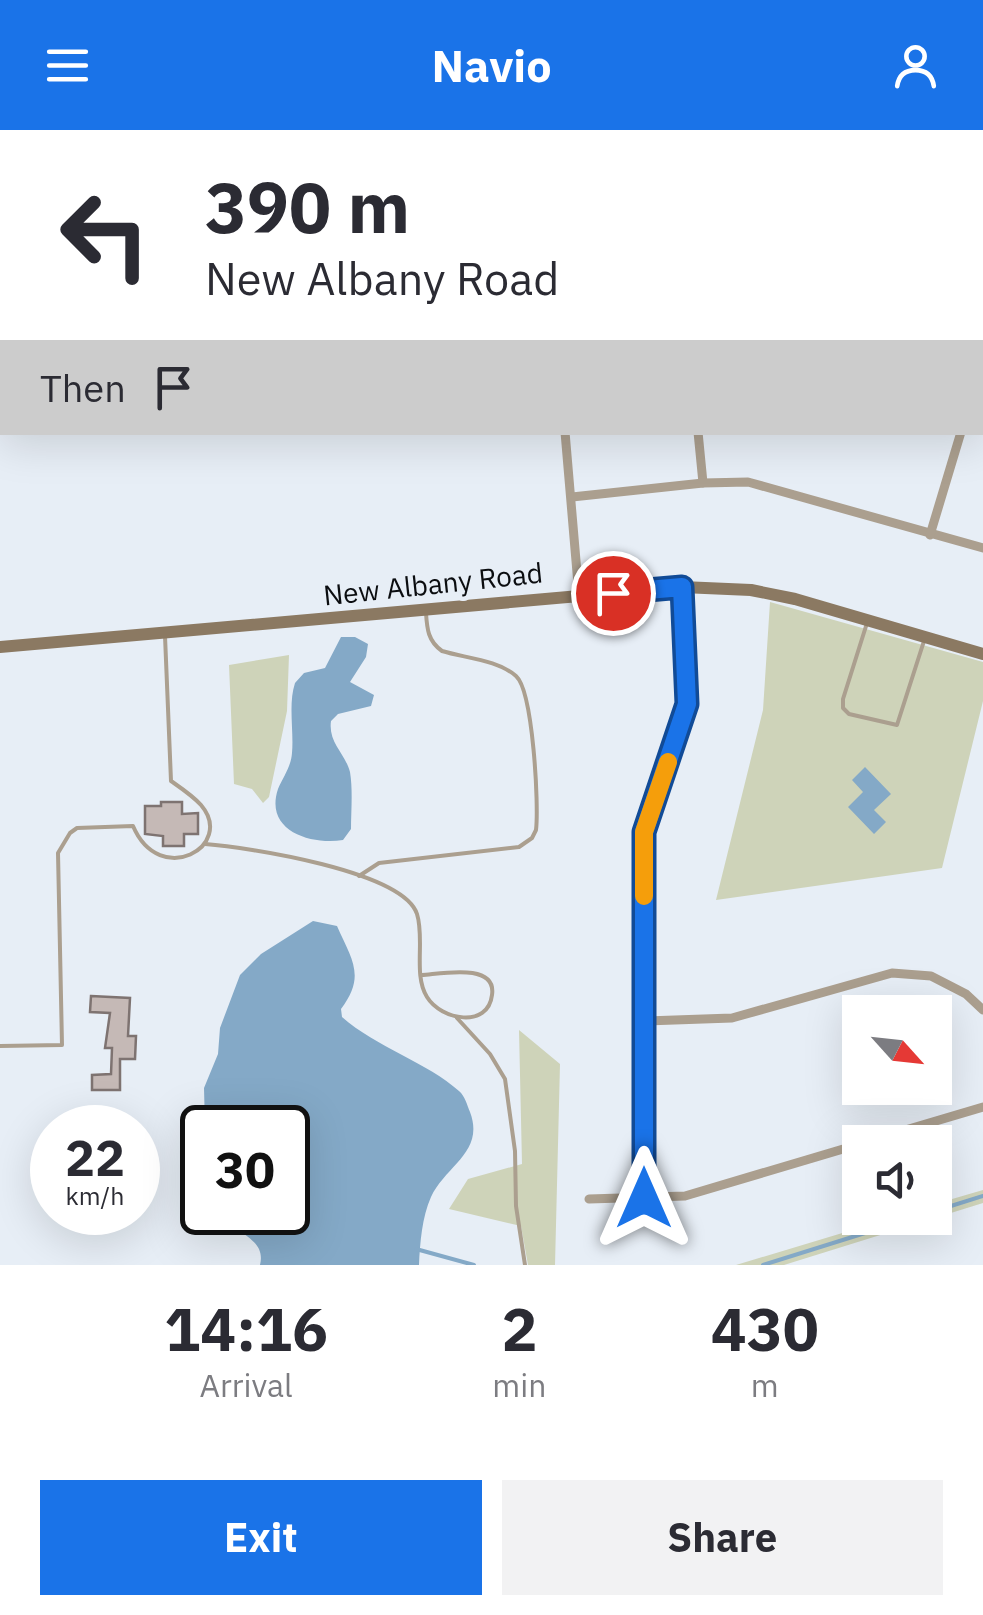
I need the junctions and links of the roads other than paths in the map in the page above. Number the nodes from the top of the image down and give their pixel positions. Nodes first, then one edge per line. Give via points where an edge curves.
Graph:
1 (565, 435) edge
2 (698, 435) edge
3 (960, 435) edge
4 (703, 483) junction
5 (572, 497) junction
6 (930, 535) junction
7 (983, 548) edge
8 (682, 587) junction
9 (579, 596) junction
10 (426, 608) junction
11 (868, 620) junction
12 (165, 634) junction
13 (925, 637) junction
14 (0, 647) edge
15 (983, 654) edge
16 (205, 844) junction
17 (358, 876) junction
18 (422, 975) junction
19 (983, 1010) edge
20 (456, 1018) junction
21 (646, 1022) junction
22 (0, 1046) edge
23 (983, 1106) edge
24 (921, 1125) edge
25 (842, 1149) edge
26 (644, 1198) junction
27 (589, 1199) dead end
28 (524, 1265) edge

1 - 5 street
2 - 4 street
3 - 6 street
4 - 5 street
4 - 6 street via 748,482
5 - 9 street
6 - 7 street
8 - 9 street, New Albany Road
8 - 11 street, New Albany Road via 751,590
8 - 21 street via 687,704 644,832
9 - 10 street, New Albany Road
10 - 12 street, New Albany Road
10 - 17 lane via 434,645 506,670 524,687 536,830 519,846 379,863
11 - 13 street, New Albany Road
11 - 13 lane via 843,699 849,714 897,725
12 - 14 street, New Albany Road
12 - 16 lane via 171,781 202,805 209,818
13 - 15 street, New Albany Road
16 - 17 lane via 264,849
16 - 22 lane via 195,854 160,857 148,851 134,826 70,833 58,853 62,1045
17 - 18 lane via 408,901 417,913
18 - 20 lane via 425,995
18 - 20 lane via 474,972 491,984 488,1006
19 - 21 street via 931,976 892,973 732,1018
20 - 28 lane via 505,1079
21 - 26 street
23 - 24 street
25 - 26 street via 685,1196
26 - 27 street

